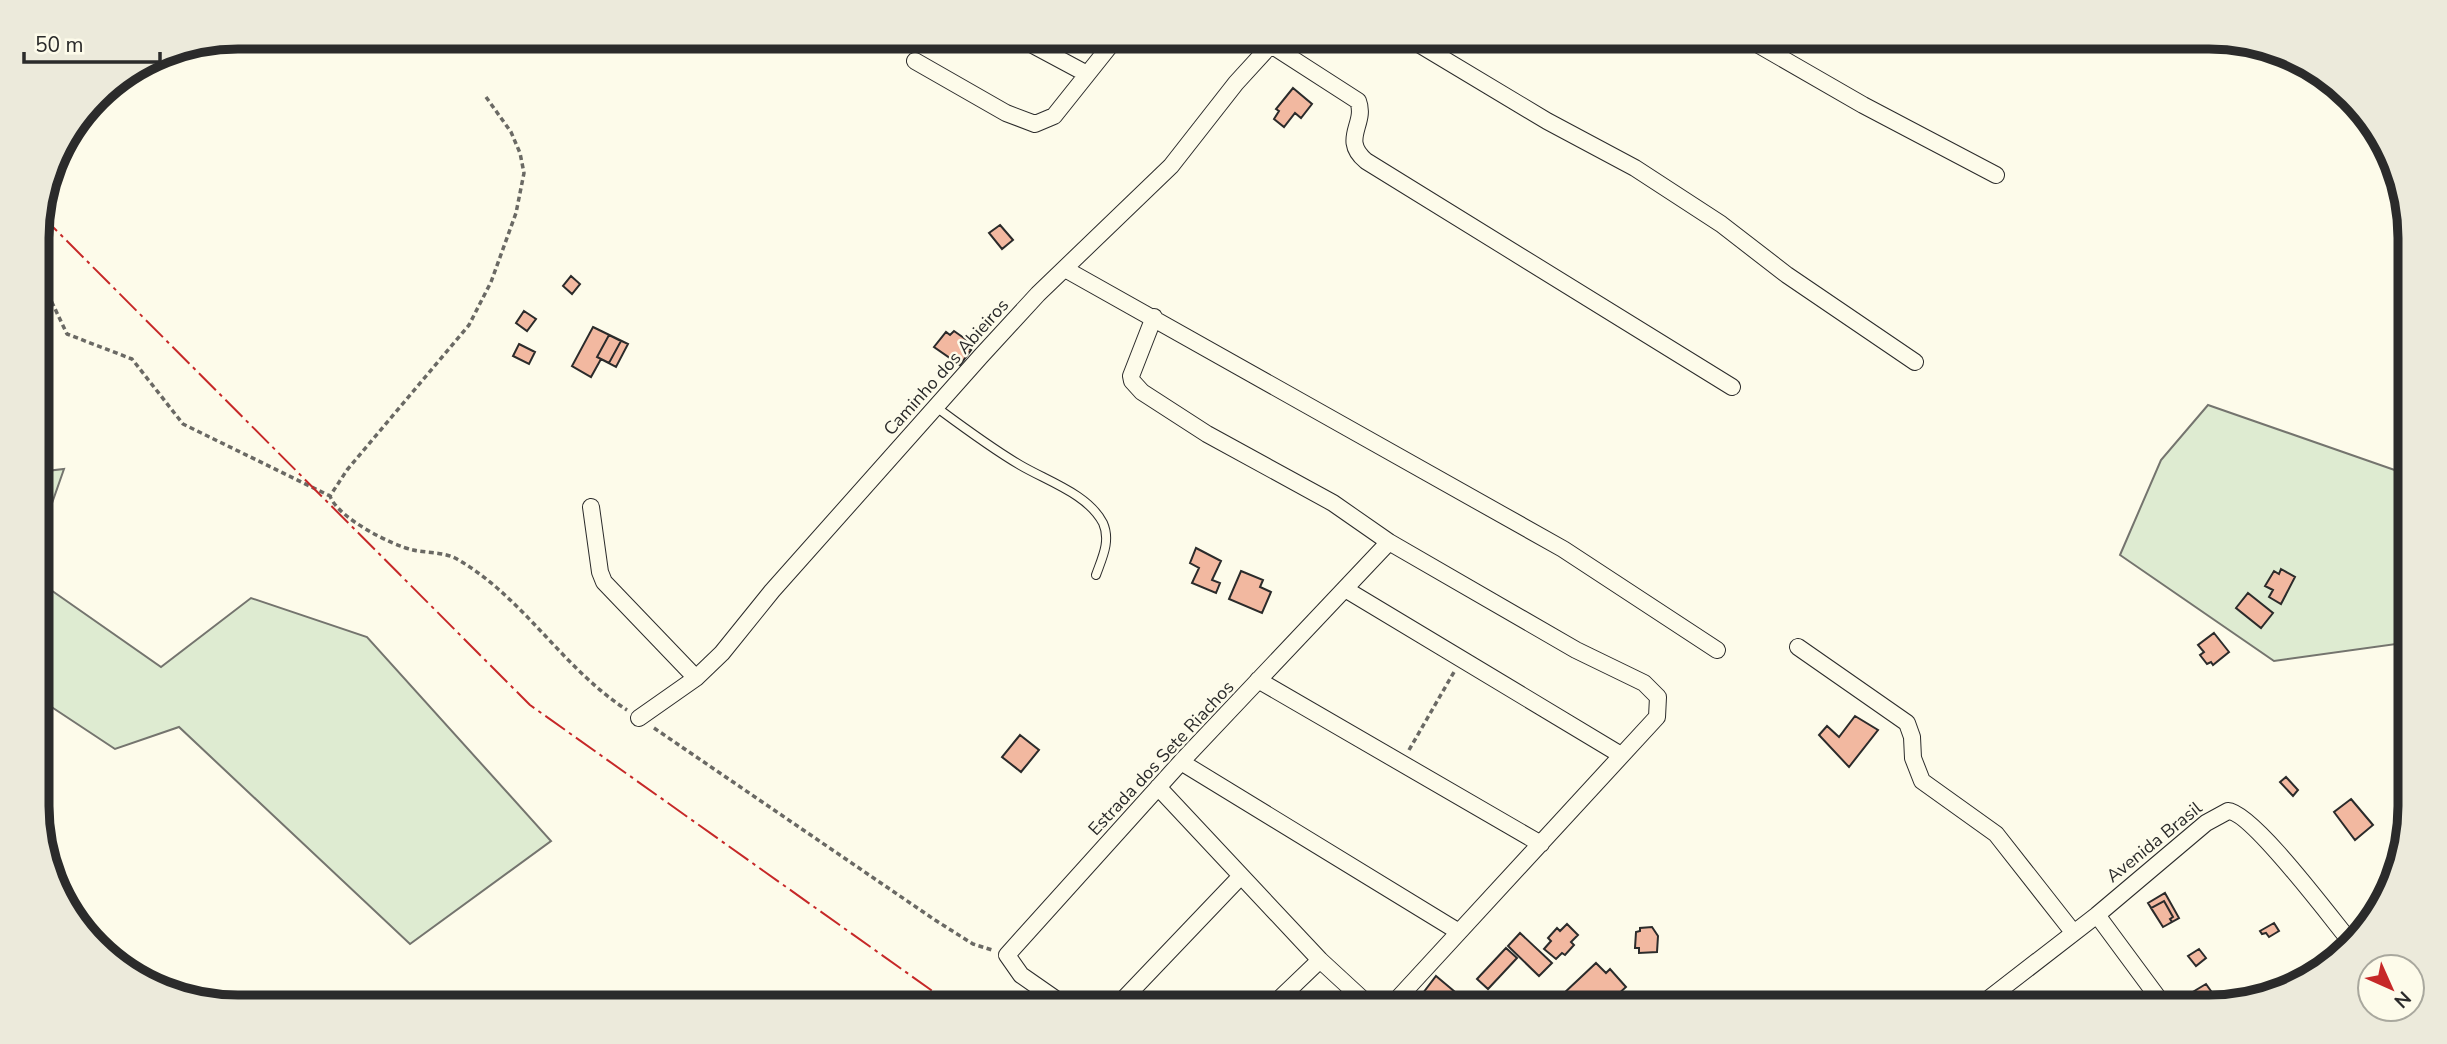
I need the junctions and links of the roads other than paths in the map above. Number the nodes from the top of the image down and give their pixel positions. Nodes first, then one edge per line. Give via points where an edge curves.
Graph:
1 (1040, 49) edge
2 (1107, 49) edge
3 (1268, 49) edge
4 (1286, 49) edge
5 (1427, 49) edge
6 (1766, 49) edge
7 (915, 61) dead end
8 (1087, 74) junction
9 (1996, 175) dead end
10 (1065, 270) junction
11 (1154, 317) junction
12 (1915, 362) dead end
13 (1732, 387) dead end
14 (936, 407) junction
15 (592, 507) dead end
16 (1389, 542) junction
17 (1096, 575) dead end
18 (1345, 589) junction
19 (1798, 647) dead end
20 (1717, 650) dead end
21 (696, 678) junction
22 (1258, 680) junction
23 (639, 718) dead end
24 (1621, 755) junction
25 (1181, 762) junction
26 (1158, 787) junction
27 (1541, 844) junction
28 (1241, 876) junction
29 (2097, 915) junction
30 (1459, 932) junction
31 (2073, 932) junction
32 (2346, 936) edge
33 (1320, 960) junction
34 (1050, 995) edge
35 (1127, 995) edge
36 (1283, 995) edge
37 (1358, 995) edge
38 (1401, 995) edge
39 (1993, 995) edge
40 (2156, 995) edge

1 - 8 street
2 - 8 street
3 - 10 street, Caminho dos Abieiros via 1171,166
4 - 13 street via 1358,101 1354,143 1366,161
5 - 12 street via 1635,168
6 - 9 street
7 - 8 street via 1006,113 1035,124 1054,116
10 - 11 street
10 - 14 street, Caminho dos Abieiros
11 - 16 street via 1132,371 1136,387 1207,434 1333,503
11 - 20 street via 1563,550
14 - 17 lane via 1098,515 1107,535
14 - 21 street, Caminho dos Abieiros
15 - 21 street via 602,578
16 - 18 street, Estrada dos Sete Riachos
16 - 24 street via 1653,690 1660,703 1657,717
18 - 22 street, Estrada dos Sete Riachos
18 - 24 street
19 - 31 street via 1907,723 1922,781 1996,834
21 - 23 street, Caminho dos Abieiros
22 - 25 street, Estrada dos Sete Riachos
22 - 27 street
24 - 27 street
25 - 26 street, Estrada dos Sete Riachos
25 - 30 street
26 - 28 street
26 - 34 street, Estrada dos Sete Riachos via 1007,955 1021,975
27 - 30 street
28 - 33 street
28 - 35 street
29 - 31 street
29 - 32 street, Avenida Brasil via 2206,823 2220,813 2234,811 2269,844
29 - 40 street
30 - 38 street
31 - 39 street
33 - 36 street
33 - 37 street

